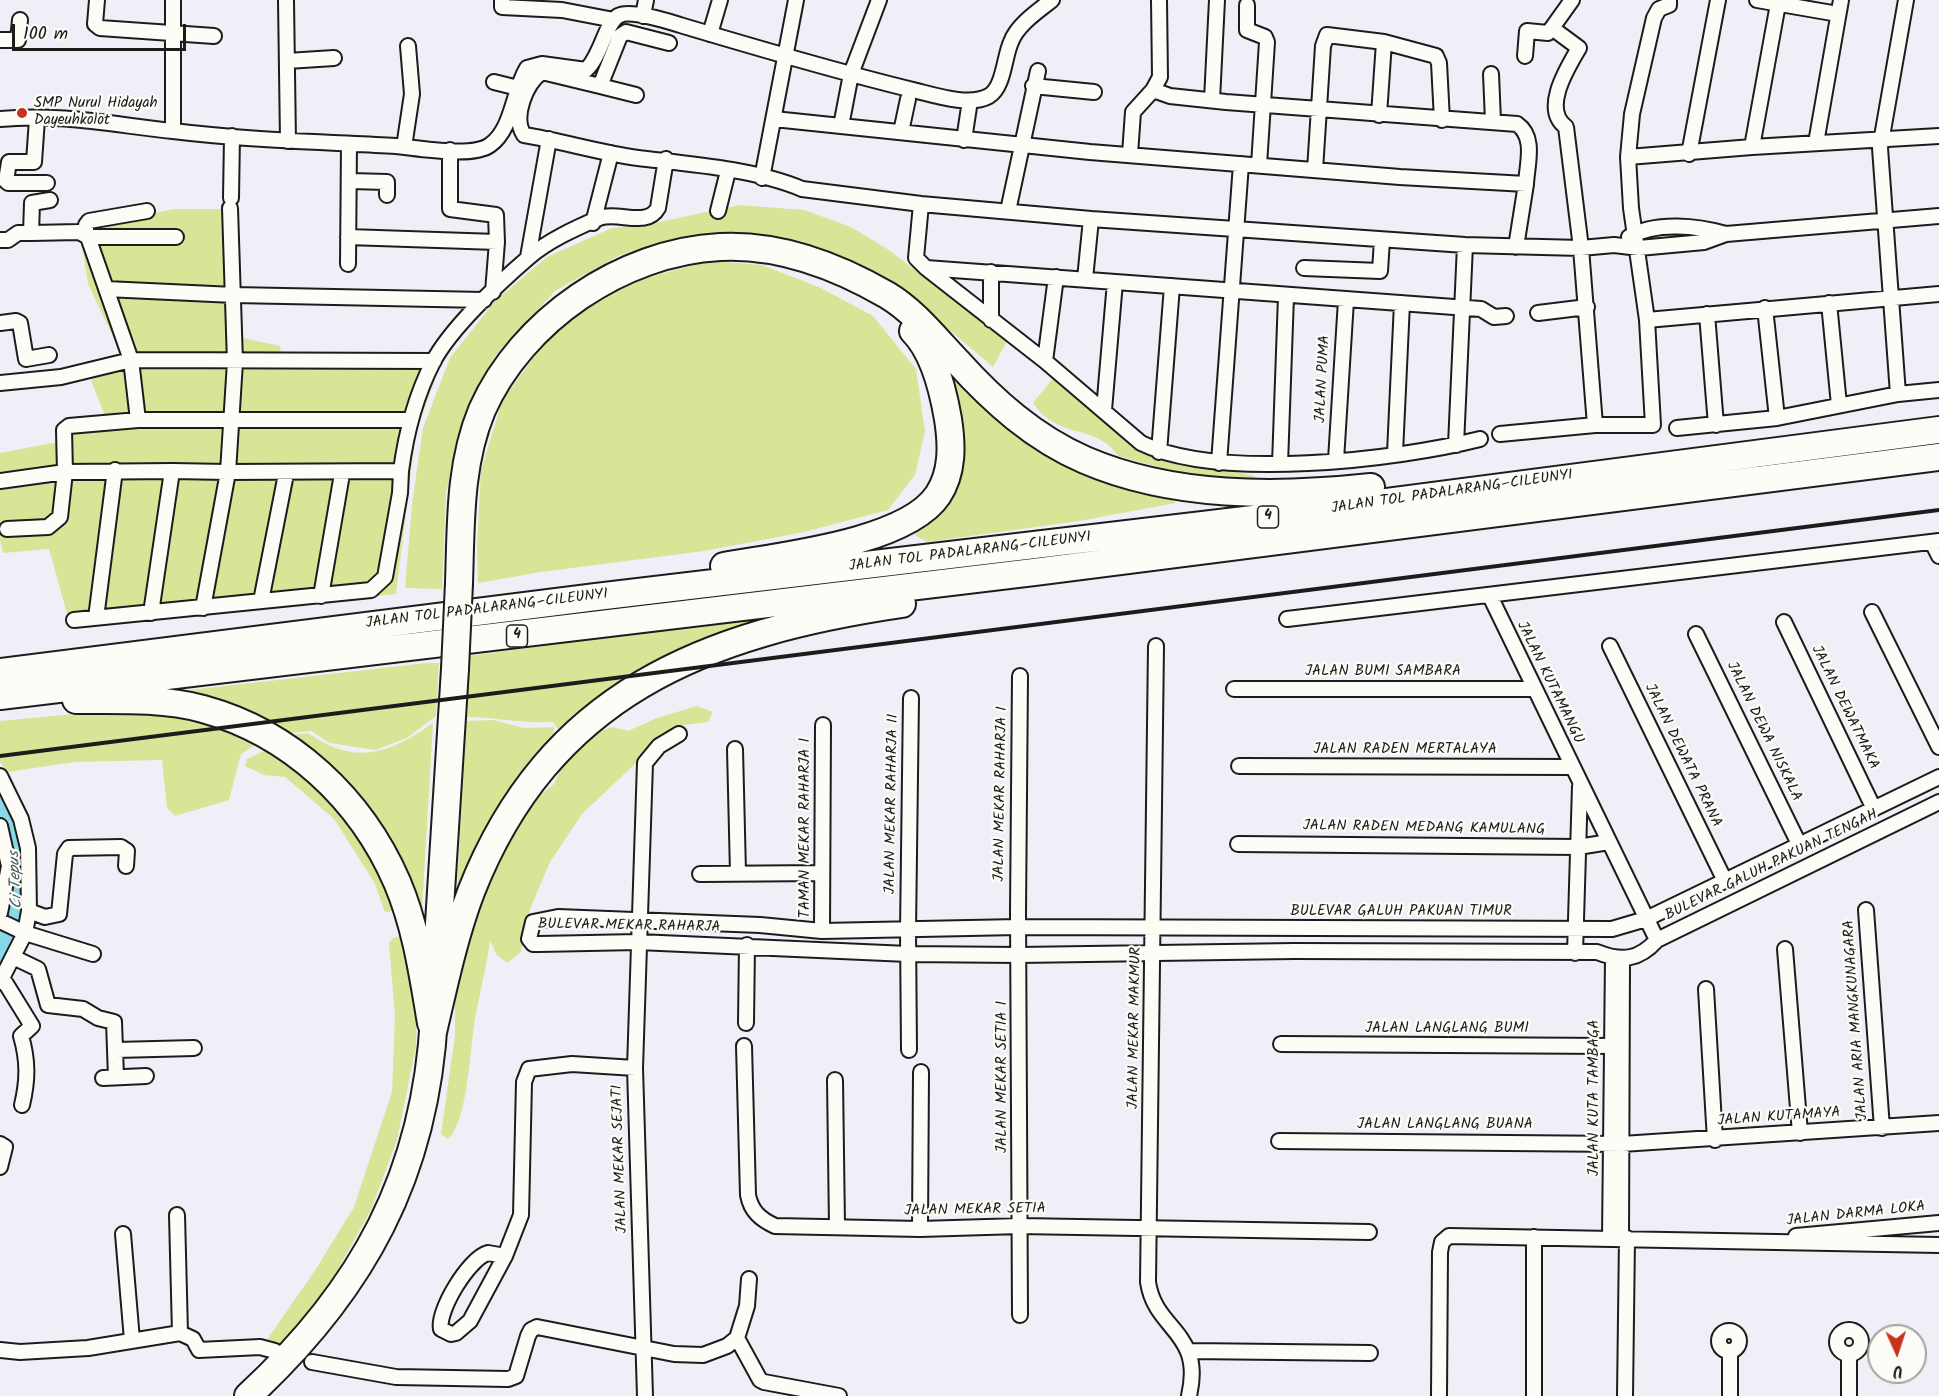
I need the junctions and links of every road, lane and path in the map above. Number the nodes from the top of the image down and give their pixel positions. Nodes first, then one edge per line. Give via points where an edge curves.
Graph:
1 (97, 0) edge
2 (173, 0) edge
3 (286, 0) edge
4 (502, 0) edge
5 (646, 0) edge
6 (720, 0) edge
7 (796, 0) edge
8 (879, 0) edge
9 (1159, 0) edge
10 (1216, 0) edge
11 (1572, 0) edge
12 (1669, 0) edge
13 (1718, 0) edge
14 (1757, 0) edge
15 (1841, 0) edge
16 (1906, 0) edge
17 (1046, 1) edge
18 (547, 4) edge
19 (1778, 4) junction
20 (564, 5) edge
21 (1247, 5) dead end
22 (1838, 15) junction
23 (643, 16) junction
24 (20, 20) dead end
25 (614, 20) junction
26 (1552, 28) junction
27 (710, 34) junction
28 (172, 35) junction
29 (214, 36) dead end
30 (0, 40) edge
31 (1384, 42) junction
32 (669, 43) dead end
33 (408, 46) dead end
34 (1526, 56) dead end
35 (787, 57) junction
36 (334, 58) dead end
37 (287, 61) junction
38 (1038, 71) dead end
39 (851, 74) junction
40 (1491, 74) dead end
41 (494, 82) dead end
42 (600, 86) junction
43 (1033, 86) junction
44 (518, 88) junction
45 (1153, 90) junction
46 (1094, 92) dead end
47 (636, 95) dead end
48 (908, 99) dead end
49 (1212, 100) junction
50 (1264, 104) junction
51 (969, 107) dead end
52 (1318, 110) junction
53 (1379, 115) junction
54 (0, 119) edge
55 (37, 119) junction
56 (774, 119) junction
57 (1443, 120) junction
58 (1493, 121) junction
59 (841, 126) junction
60 (173, 131) junction
61 (901, 132) junction
62 (232, 136) junction
63 (1939, 136) edge
64 (549, 139) junction
65 (964, 140) junction
66 (288, 141) junction
67 (1880, 141) junction
68 (1816, 143) junction
69 (349, 144) junction
70 (1021, 145) junction
71 (404, 147) junction
72 (1752, 147) junction
73 (450, 150) junction
74 (611, 153) junction
75 (1130, 154) junction
76 (1689, 154) junction
77 (1628, 157) junction
78 (666, 159) junction
79 (1241, 164) junction
80 (1259, 165) junction
81 (1315, 170) junction
82 (728, 171) junction
83 (762, 178) junction
84 (350, 181) junction
85 (47, 183) dead end
86 (1526, 184) junction
87 (387, 195) dead end
88 (50, 200) dead end
89 (921, 204) junction
90 (147, 211) dead end
91 (718, 211) dead end
92 (1008, 211) junction
93 (1939, 216) edge
94 (1091, 219) junction
95 (1886, 220) junction
96 (593, 222) junction
97 (1235, 229) junction
98 (1637, 232) junction
99 (32, 233) junction
100 (1726, 234) junction
101 (87, 235) junction
102 (176, 237) dead end
103 (348, 237) junction
104 (0, 240) edge
105 (1382, 240) junction
106 (497, 242) junction
107 (1465, 245) junction
108 (1614, 245) junction
109 (1523, 247) junction
110 (1581, 248) junction
111 (1639, 248) junction
112 (528, 257) junction
113 (348, 264) dead end
114 (926, 268) junction
115 (1304, 268) dead end
116 (991, 272) junction
117 (1056, 277) junction
118 (1085, 279) junction
119 (1115, 282) junction
120 (863, 283) junction
121 (1172, 286) junction
122 (106, 289) junction
123 (1231, 290) junction
124 (1939, 294) edge
125 (234, 295) junction
126 (488, 296) junction
127 (1286, 296) junction
128 (1891, 298) junction
129 (1346, 300) junction
130 (1402, 303) junction
131 (1829, 303) junction
132 (1587, 307) junction
133 (1463, 308) junction
134 (1765, 308) junction
135 (1538, 313) dead end
136 (1707, 314) junction
137 (1506, 316) dead end
138 (991, 320) junction
139 (1647, 320) junction
140 (0, 323) edge
141 (49, 355) dead end
142 (131, 360) junction
143 (434, 361) junction
144 (1045, 361) junction
145 (236, 362) junction
146 (0, 383) edge
147 (1939, 390) edge
148 (1898, 394) junction
149 (1839, 405) junction
150 (1104, 410) junction
151 (233, 418) junction
152 (1777, 418) junction
153 (138, 420) junction
154 (410, 420) junction
155 (1595, 425) junction
156 (1716, 425) junction
157 (1677, 428) dead end
158 (1939, 430) edge
159 (1500, 434) dead end
160 (1480, 439) dead end
161 (1456, 445) junction
162 (1159, 452) junction
163 (1395, 453) junction
164 (1939, 457) edge
165 (1336, 460) junction
166 (1679, 462) junction
167 (1219, 463) junction
168 (1280, 464) junction
169 (115, 470) junction
170 (172, 471) junction
171 (401, 471) junction
172 (65, 472) junction
173 (228, 472) junction
174 (286, 474) junction
175 (342, 474) junction
176 (0, 481) edge
177 (7, 529) dead end
178 (1936, 542) edge
179 (1939, 556) edge
180 (1034, 572) junction
181 (321, 596) junction
182 (1490, 596) junction
183 (596, 597) junction
184 (261, 601) junction
185 (203, 608) junction
186 (1872, 612) dead end
187 (151, 613) junction
188 (96, 618) junction
189 (74, 620) dead end
190 (1287, 620) dead end
191 (1784, 622) dead end
192 (1696, 634) dead end
193 (1156, 646) dead end
194 (1610, 646) dead end
195 (0, 672) edge
196 (1020, 676) dead end
197 (1533, 688) junction
198 (1234, 689) dead end
199 (0, 696) edge
200 (911, 698) dead end
201 (0, 709) edge
202 (823, 725) dead end
203 (679, 734) dead end
204 (1939, 747) edge
205 (735, 749) dead end
206 (1239, 766) dead end
207 (1572, 767) junction
208 (0, 776) edge
209 (1939, 777) edge
210 (1580, 784) junction
211 (1939, 802) edge
212 (1874, 809) junction
213 (0, 826) edge
214 (1837, 827) junction
215 (1609, 842) junction
216 (1238, 844) dead end
217 (1799, 844) junction
218 (1578, 847) junction
219 (1848, 848) junction
220 (126, 866) dead end
221 (738, 873) junction
222 (822, 873) junction
223 (700, 874) dead end
224 (1725, 881) junction
225 (1866, 910) dead end
226 (28, 911) junction
227 (639, 916) junction
228 (1646, 919) junction
229 (3, 920) edge
230 (1018, 927) junction
231 (1153, 928) junction
232 (1294, 928) junction
233 (1576, 930) junction
234 (822, 931) junction
235 (908, 931) junction
236 (24, 932) junction
237 (1657, 940) junction
238 (638, 942) junction
239 (747, 945) junction
240 (1785, 949) dead end
241 (1294, 951) junction
242 (1153, 952) junction
243 (1575, 953) junction
244 (93, 954) dead end
245 (908, 954) junction
246 (1019, 955) junction
247 (13, 957) junction
248 (1617, 958) junction
249 (2, 981) edge
250 (1706, 989) dead end
251 (746, 1023) dead end
252 (433, 1032) junction
253 (1281, 1044) dead end
254 (744, 1046) dead end
255 (1612, 1046) junction
256 (194, 1048) dead end
257 (116, 1050) junction
258 (909, 1050) dead end
259 (635, 1068) junction
260 (921, 1072) dead end
261 (146, 1076) dead end
262 (836, 1080) dead end
263 (22, 1105) dead end
264 (1939, 1123) edge
265 (1882, 1128) junction
266 (1800, 1133) junction
267 (1715, 1140) junction
268 (1279, 1141) dead end
269 (1617, 1143) junction
270 (0, 1144) edge
271 (0, 1167) edge
272 (177, 1215) dead end
273 (1939, 1223) edge
274 (837, 1226) junction
275 (1020, 1226) junction
276 (920, 1229) junction
277 (1150, 1229) junction
278 (1369, 1232) dead end
279 (123, 1234) dead end
280 (1534, 1237) junction
281 (1619, 1238) junction
282 (1776, 1240) junction
283 (1939, 1245) edge
284 (505, 1256) junction
285 (749, 1279) dead end
286 (1020, 1315) dead end
287 (180, 1333) junction
288 (737, 1338) junction
289 (132, 1340) junction
290 (644, 1346) junction
291 (0, 1350) edge
292 (275, 1351) dead end
293 (1190, 1351) junction
294 (1730, 1351) dead end
295 (1370, 1353) dead end
296 (1849, 1354) dead end
297 (312, 1362) dead end
298 (248, 1396) edge
299 (645, 1396) edge
300 (839, 1396) edge
301 (1189, 1396) edge
302 (1439, 1396) edge
303 (1534, 1396) edge
304 (1625, 1396) edge
305 (1730, 1396) edge
306 (1849, 1396) edge

1 - 28 street via 95,24 100,28
2 - 28 street
3 - 37 street
4 - 18 street via 502,7
5 - 23 street
6 - 27 street
7 - 35 street
8 - 39 street
9 - 45 street via 1160,77
10 - 49 street
11 - 26 street
12 - 77 street via 1669,5 1654,18 1632,114
13 - 76 street
14 - 19 street
15 - 22 street
16 - 67 street
17 - 39 street via 1011,39 997,86 987,97 969,100 939,96
18 - 20 street
19 - 22 street
19 - 72 street
20 - 25 street
21 - 50 street via 1247,30 1267,39
22 - 68 street
23 - 25 street via 620,15
23 - 27 street
24 - 30 street via 18,40
25 - 44 street via 586,70 542,64 522,67
26 - 34 street via 1548,33 1527,31
26 - 110 street via 1579,48 1556,96 1559,119 1566,127
27 - 35 street
28 - 29 street
28 - 60 street
31 - 52 street via 1326,36
31 - 53 street
31 - 57 street via 1437,58
32 - 42 street via 626,32 620,36
33 - 71 street via 412,94
35 - 39 street
35 - 56 street
36 - 37 street
37 - 66 street
38 - 43 street
39 - 59 street
40 - 58 street
41 - 44 street
42 - 47 street
42 - 64 street via 551,72 533,78 518,117 521,130 524,135
43 - 46 street
43 - 70 street
44 - 73 street via 499,137 489,146 474,150
45 - 49 street via 1170,96
45 - 75 street via 1133,112
48 - 61 street
49 - 50 street
50 - 52 street
50 - 80 street
51 - 65 street
52 - 53 street
52 - 81 street
53 - 57 street
54 - 55 street
55 - 60 street via 65,118
55 - 85 street via 34,162 9,162 6,181
56 - 59 street
56 - 83 street
57 - 58 street
58 - 86 street via 1517,124 1527,134
59 - 61 street
60 - 62 street
61 - 65 street
62 - 66 street
62 - 125 street
63 - 67 street
64 - 74 street
64 - 112 street
65 - 70 street
66 - 69 street
67 - 68 street
67 - 95 street
68 - 72 street
69 - 71 street
69 - 84 street
70 - 75 street
70 - 92 street
71 - 73 street
72 - 76 street
73 - 106 street via 450,209 496,215
74 - 78 street
74 - 96 street
75 - 79 street
76 - 77 street
77 - 98 street
78 - 82 street
78 - 96 street via 654,214 646,218 615,216
79 - 80 street
79 - 97 street
80 - 81 street
81 - 86 street
82 - 83 street
82 - 91 street
83 - 89 street via 802,189
84 - 87 street via 387,182
84 - 103 street
86 - 109 street
88 - 99 street via 32,203
89 - 92 street
89 - 114 street via 916,258
90 - 101 street via 90,221 86,225
92 - 94 street
93 - 95 street
94 - 97 street
94 - 118 street
95 - 100 street
95 - 128 street
96 - 112 street
97 - 105 street
97 - 123 street
98 - 100 street via 1702,227
98 - 108 street
98 - 111 street
99 - 101 street
99 - 104 street
100 - 111 street via 1704,242
101 - 102 street
101 - 122 street
103 - 106 street
103 - 113 street
105 - 107 street
105 - 115 street via 1380,271
106 - 126 street
107 - 109 street
107 - 133 street
108 - 110 street
108 - 111 street
109 - 110 street
110 - 132 street
111 - 139 street
112 - 126 street
114 - 116 street
114 - 138 street
116 - 117 street
116 - 138 street
117 - 118 street
117 - 144 street
118 - 119 street
119 - 121 street
119 - 150 street
120 - 166 highway via 889,296 922,324 978,385 1019,421 1085,460 1155,482 1195,489 1291,492 1530,469
120 - 183 highway via 916,334 931,358 951,441 947,474 937,497 902,524 884,531
120 - 252 highway, bridge via 799,256 754,248 676,252 631,268 591,289 556,313 526,341 506,368 483,409 471,444 462,494
121 - 123 street
121 - 162 street
122 - 125 street
122 - 142 street
123 - 127 street
123 - 167 street
124 - 128 street
125 - 126 street
125 - 145 street
126 - 143 street
127 - 129 street
127 - 168 street
128 - 131 street
128 - 148 street
129 - 130 street
129 - 165 street, JALAN PUMA
130 - 133 street
130 - 163 street
131 - 134 street
131 - 149 street
132 - 135 street
132 - 155 street
133 - 137 street via 1481,309 1494,317
133 - 161 street
134 - 136 street
134 - 152 street
136 - 139 street
136 - 156 street
138 - 144 street
139 - 155 street via 1653,425
140 - 141 street via 20,323 26,359
142 - 145 street
142 - 146 street via 61,377
142 - 153 street
143 - 145 street
143 - 154 street
144 - 150 street
145 - 151 street
147 - 148 street
148 - 149 street
149 - 152 street
150 - 162 street via 1141,443
151 - 153 street
151 - 154 street
151 - 173 street
152 - 156 street
153 - 172 street via 66,427
154 - 171 street
155 - 159 street
156 - 157 street
158 - 166 highway, JALAN TOL PADALARANG–CILEUNYI / 4
160 - 161 street
161 - 163 street
162 - 167 street
163 - 165 street
164 - 180 highway, JALAN TOL PADALARANG–CILEUNYI / 4
165 - 168 street
166 - 183 highway, JALAN TOL PADALARANG–CILEUNYI / 4 via 1287,515
167 - 168 street
169 - 170 street
169 - 172 street
169 - 188 street
170 - 173 street
170 - 187 street
171 - 175 street
171 - 181 street via 385,577 371,590
172 - 176 street
172 - 177 street via 60,517 56,522 48,527
173 - 174 street
173 - 185 street
174 - 175 street
174 - 184 street
175 - 181 street
178 - 179 street
178 - 182 street
180 - 199 highway, JALAN TOL PADALARANG–CILEUNYI / 4
180 - 252 highway via 916,602 851,612 752,635 685,660 608,707 581,729 525,789 494,843 464,915
181 - 184 street
182 - 190 street
182 - 197 street, JALAN KUTAMANGU
183 - 195 highway, JALAN TOL PADALARANG–CILEUNYI / 4
184 - 185 street
185 - 187 street
186 - 204 street
187 - 188 street
188 - 189 street
191 - 212 street, JALAN DEWATMAKA
192 - 217 street, JALAN DEWA NISKALA
193 - 231 street, JALAN MEKAR MAKMUR
194 - 224 street, JALAN DEWATA PRANA
196 - 230 street, JALAN MEKAR RAHARJA I
197 - 198 street, JALAN BUMI SAMBARA
197 - 207 street, JALAN KUTAMANGU
200 - 235 street, JALAN MEKAR RAHARJA II
201 - 252 highway via 77,700 202,709 280,742 307,762 330,781 363,820 397,883 419,953
202 - 222 street, TAMAN MEKAR RAHARJA I
203 - 227 street, JALAN MEKAR SEJATI via 659,746 645,763
205 - 221 street
206 - 207 street, JALAN RADEN MERTALAYA
207 - 210 street, JALAN KUTAMANGU
208 - 226 street via 26,838
209 - 212 street, BULEVAR GALUH PAKUAN TENGAH
210 - 215 street, JALAN KUTAMANGU
210 - 218 street, JALAN KUTAMANGU
211 - 219 street, BULEVAR GALUH PAKUAN TENGAH
212 - 214 street, BULEVAR GALUH PAKUAN TENGAH
213 - 229 street via 9,867
214 - 217 street, BULEVAR GALUH PAKUAN TENGAH
214 - 219 street
215 - 218 street, JALAN RADEN MEDANG KAMULANG
215 - 228 street, JALAN KUTAMANGU
216 - 218 street, JALAN RADEN MEDANG KAMULANG
217 - 224 street, BULEVAR GALUH PAKUAN TENGAH
218 - 233 street, JALAN KUTAMANGU
219 - 237 street, BULEVAR GALUH PAKUAN TENGAH
220 - 226 street via 127,851 121,847 69,848 65,854 59,914 45,917
221 - 222 street
221 - 223 street
222 - 234 street, TAMAN MEKAR RAHARJA I
224 - 228 street, BULEVAR GALUH PAKUAN TENGAH
225 - 265 street, JALAN ARIA MANGKUNAGARA
226 - 236 street
227 - 234 street, BULEVAR MEKAR RAHARJA
227 - 238 street, JALAN MEKAR SEJATI
227 - 238 street, BULEVAR MEKAR RAHARJA via 547,918 533,922 529,939 533,944
228 - 233 street, BULEVAR GALUH PAKUAN TIMUR via 1612,929
228 - 237 street, JALAN KUTAMANGU
229 - 236 street
230 - 231 street, BULEVAR MEKAR RAHARJA
230 - 235 street, BULEVAR MEKAR RAHARJA
230 - 246 street, JALAN MEKAR SETIA I
231 - 232 street, BULEVAR GALUH PAKUAN TIMUR
231 - 242 street, JALAN MEKAR MAKMUR
232 - 233 street, BULEVAR GALUH PAKUAN TIMUR
232 - 241 street
233 - 243 street, JALAN KUTAMANGU
234 - 235 street, BULEVAR MEKAR RAHARJA
235 - 245 street, JALAN MEKAR RAHARJA II
236 - 244 street
236 - 247 street
237 - 248 street, BULEVAR GALUH PAKUAN TENGAH via 1646,952
238 - 239 street, BULEVAR MEKAR RAHARJA
238 - 259 street, JALAN MEKAR SEJATI
239 - 245 street, BULEVAR MEKAR RAHARJA
239 - 251 street
240 - 266 street
241 - 242 street
241 - 243 street
242 - 246 street, BULEVAR MEKAR RAHARJA
242 - 277 street, JALAN MEKAR MAKMUR
243 - 248 street via 1597,952
245 - 246 street, BULEVAR MEKAR RAHARJA
245 - 258 street, JALAN MEKAR RAHARJA II
246 - 275 street, JALAN MEKAR SETIA I
247 - 249 street
247 - 257 street via 38,969 48,1005 83,1008 114,1022
248 - 255 street, JALAN KUTA TAMBAGA
248 - 269 street, JALAN KUTA TAMBAGA
249 - 263 street via 32,1026 21,1036 28,1059
250 - 267 street
252 - 298 highway via 424,1102 410,1158 384,1224 319,1325
253 - 255 street, JALAN LANGLANG BUMI
254 - 274 street, JALAN MEKAR SETIA via 750,1206 774,1226
255 - 269 street, JALAN KUTA TAMBAGA
256 - 257 street
257 - 261 street via 110,1077
259 - 284 street via 572,1064 529,1069 525,1082 521,1215
259 - 290 street, JALAN MEKAR SEJATI
260 - 276 street
262 - 274 street
264 - 265 street, JALAN KUTAMAYA
265 - 266 street, JALAN KUTAMAYA
266 - 267 street, JALAN KUTAMAYA
267 - 269 street, JALAN KUTAMAYA
268 - 269 street, JALAN LANGLANG BUANA
269 - 281 street, JALAN KUTA TAMBAGA
270 - 271 street via 5,1147
272 - 287 street
273 - 282 street, JALAN DARMA LOKA via 1804,1234
274 - 276 street, JALAN MEKAR SETIA
275 - 276 street, JALAN MEKAR SETIA
275 - 277 street, JALAN MEKAR SETIA
275 - 286 street, JALAN MEKAR SETIA I
277 - 278 street, JALAN MEKAR SETIA
277 - 293 street, JALAN MEKAR MAKMUR via 1149,1292
279 - 289 street
280 - 281 street, JALAN DARMA LOKA
280 - 302 street, JALAN DARMA LOKA via 1449,1236 1442,1242
280 - 303 street
281 - 282 street, JALAN DARMA LOKA
281 - 304 street, JALAN KUTA TAMBAGA
282 - 283 street, JALAN DARMA LOKA
284 - 284 street via 464,1329 451,1334 441,1329 441,1318 473,1261 488,1253
285 - 288 street via 747,1306
287 - 289 street
287 - 292 street via 192,1339 199,1350 260,1347
288 - 290 street via 703,1355 674,1354
288 - 300 street via 760,1380
289 - 291 street via 88,1348
290 - 297 street via 537,1327 528,1336 516,1376 508,1379 396,1377
290 - 299 street, JALAN MEKAR SEJATI
293 - 295 street
293 - 301 street
294 - 305 street
296 - 306 street

